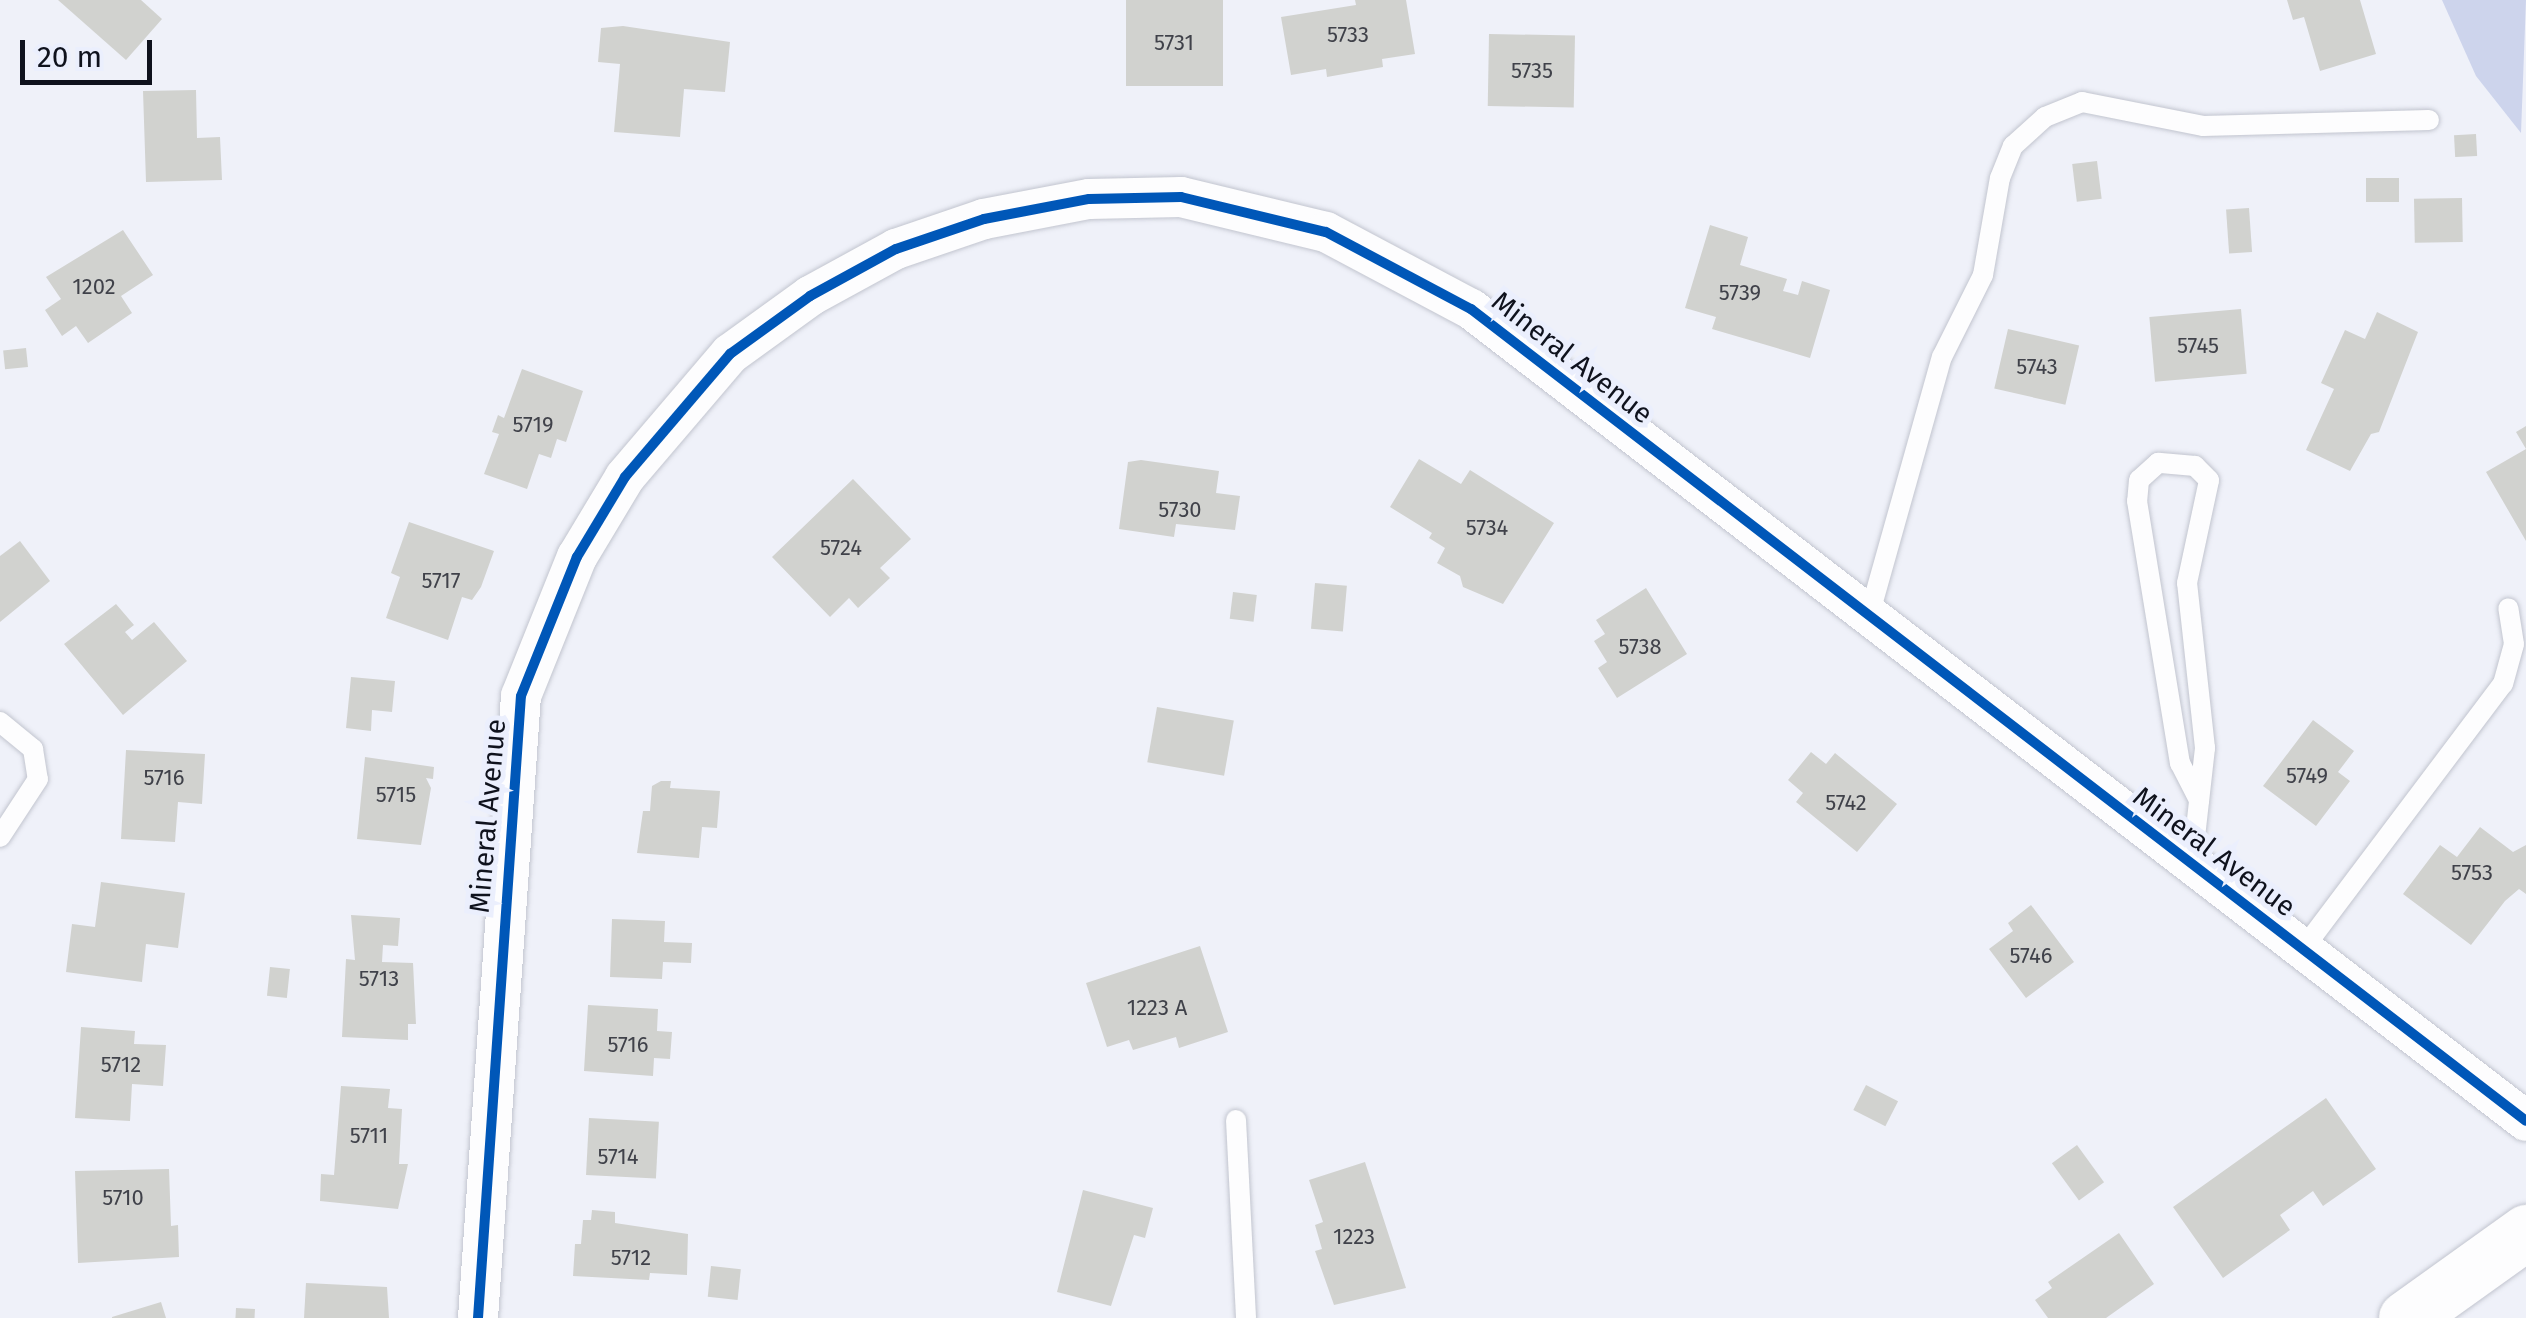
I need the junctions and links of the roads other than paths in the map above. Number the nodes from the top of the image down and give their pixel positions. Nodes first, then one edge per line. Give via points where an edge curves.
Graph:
1 (2429, 120) dead end
2 (2508, 608) dead end
3 (1869, 616) junction
4 (0, 722) edge
5 (2199, 800) junction
6 (0, 838) edge
7 (2192, 864) junction
8 (2302, 949) junction
9 (1236, 1120) dead end
10 (2526, 1121) edge
11 (2526, 1232) edge
12 (478, 1318) edge
13 (1246, 1318) edge
14 (2406, 1318) edge

1 - 3 lane via 2203,126 2082,102 2045,116 2013,146 2000,178 1983,275 1942,357
2 - 8 lane via 2514,644 2503,684
3 - 7 street, Mineral Avenue
3 - 12 street, Mineral Avenue via 1471,309 1326,232 1181,197 1089,199 984,219 896,248 810,296 730,354 626,477 544,628 520,696 512,764
4 - 6 lane via 33,749 38,780
5 - 5 lane via 2203,692 2187,583 2209,480 2195,466 2158,463 2139,480 2137,501 2180,763
5 - 7 lane
7 - 8 street, Mineral Avenue
8 - 10 street, Mineral Avenue
9 - 13 lane
11 - 14 street

